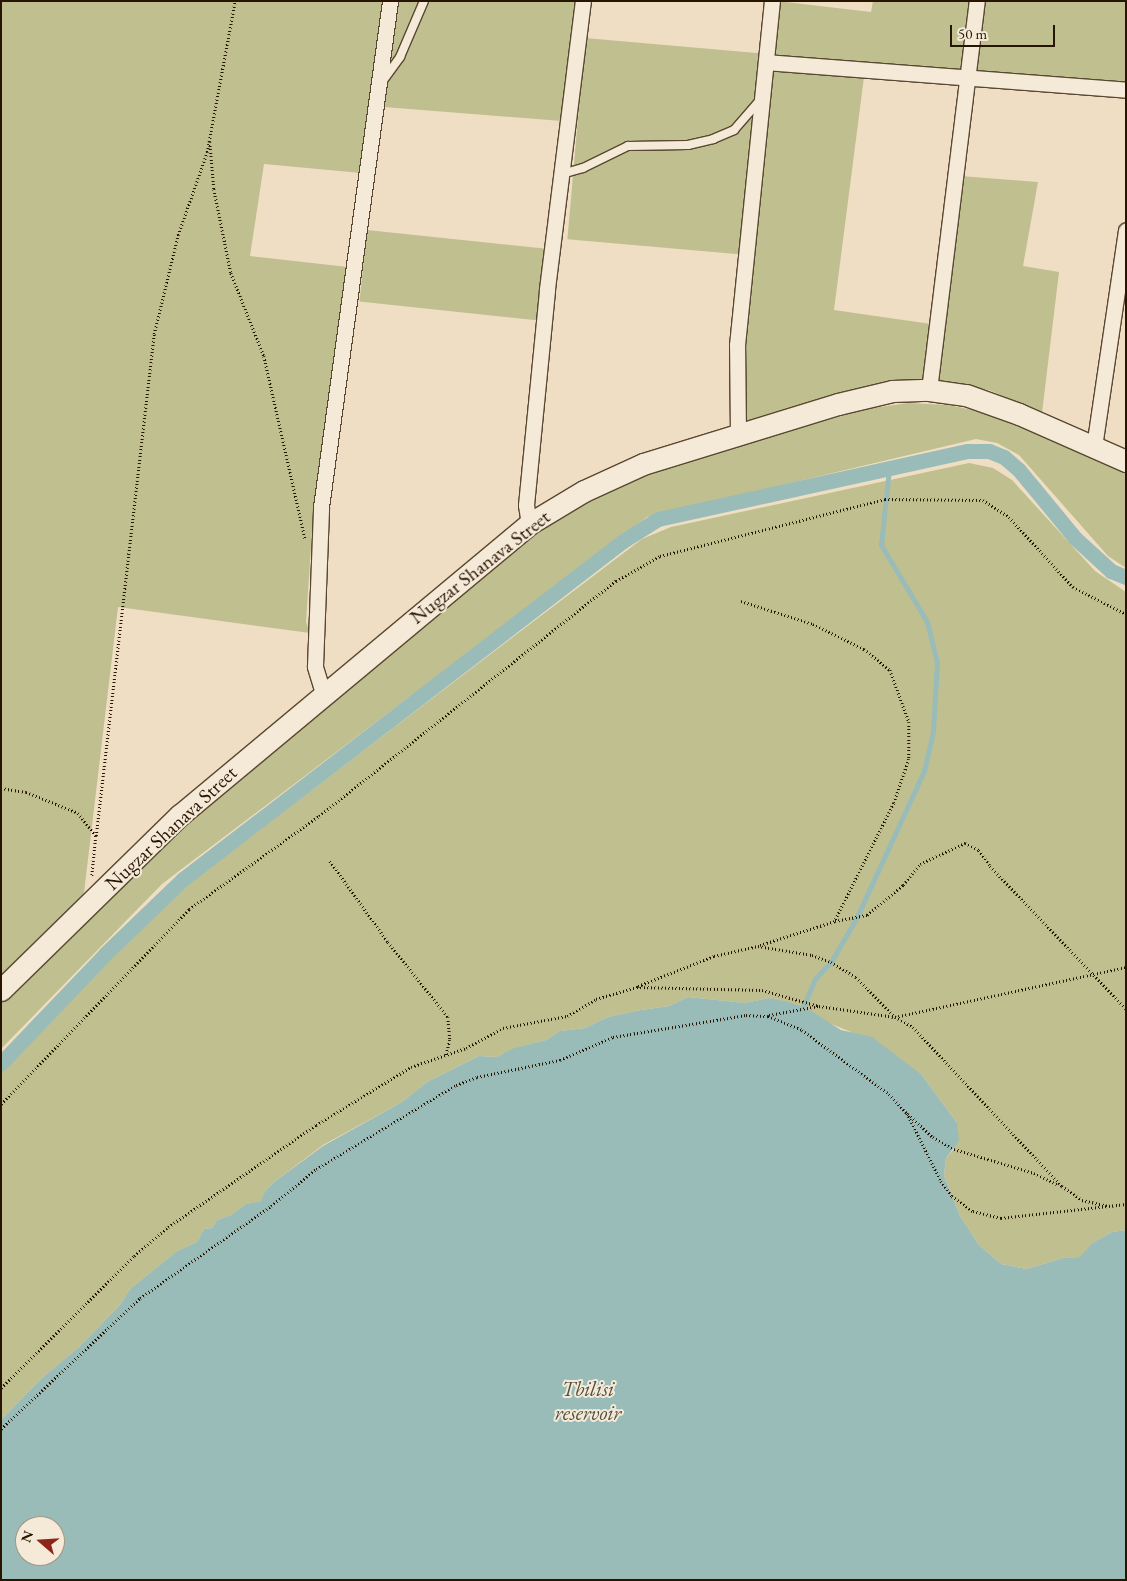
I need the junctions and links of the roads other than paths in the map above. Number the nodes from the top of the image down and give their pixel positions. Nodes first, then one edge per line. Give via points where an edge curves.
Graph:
1 (390, 1) edge
2 (424, 1) edge
3 (583, 1) edge
4 (772, 1) edge
5 (977, 1) edge
6 (766, 62) junction
7 (968, 78) junction
8 (379, 85) junction
9 (1126, 90) edge
10 (762, 96) junction
11 (562, 174) junction
12 (1126, 230) edge
13 (929, 390) junction
14 (738, 434) junction
15 (1094, 447) junction
16 (1126, 461) edge
17 (528, 524) junction
18 (323, 693) junction
19 (1, 990) edge

1 - 8 street
2 - 8 lane via 400,58
3 - 11 street
4 - 6 street
5 - 7 street
6 - 7 street
6 - 10 street
7 - 9 street
7 - 13 street
8 - 18 street via 320,507 315,666
10 - 11 lane via 734,130 713,139 688,145 628,146 583,168
10 - 14 street via 737,345
11 - 17 street via 526,505
12 - 15 street
13 - 14 main road, Nugzar Shanava Street via 892,391 864,397
13 - 15 main road, Nugzar Shanava Street via 966,395 992,403
14 - 17 main road, Nugzar Shanava Street via 643,464 584,491
15 - 16 main road, Nugzar Shanava Street
17 - 18 main road, Nugzar Shanava Street
18 - 19 main road, Nugzar Shanava Street via 180,815

